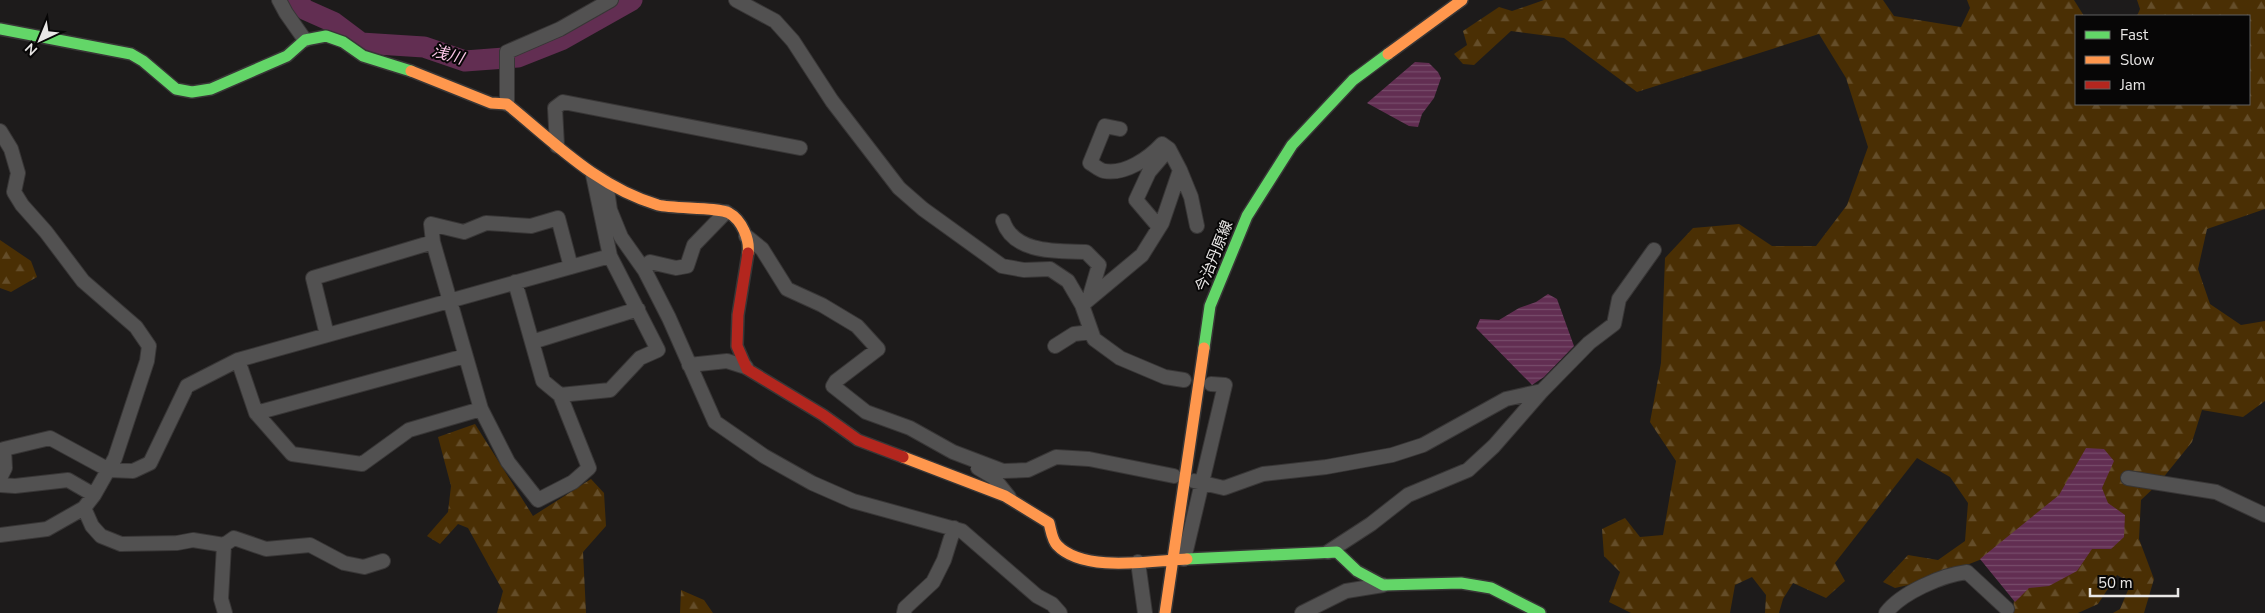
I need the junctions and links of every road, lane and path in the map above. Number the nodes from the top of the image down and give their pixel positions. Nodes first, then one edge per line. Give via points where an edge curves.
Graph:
1 (279, 0) edge
2 (611, 0) edge
3 (736, 0) edge
4 (1462, 0) edge
5 (0, 29) edge
6 (305, 40) junction
7 (507, 104) junction
8 (1120, 129) dead end
9 (0, 131) edge
10 (557, 146) junction
11 (800, 148) dead end
12 (1169, 149) junction
13 (1180, 170) junction
14 (593, 175) junction
15 (606, 183) junction
16 (14, 192) junction
17 (0, 193) edge
18 (726, 212) junction
19 (1003, 221) dead end
20 (1197, 226) dead end
21 (1159, 227) junction
22 (746, 236) junction
23 (433, 242) junction
24 (1654, 250) dead end
25 (610, 256) junction
26 (571, 267) junction
27 (643, 268) junction
28 (515, 282) junction
29 (449, 301) junction
30 (1085, 302) junction
31 (638, 309) junction
32 (1091, 332) junction
33 (327, 335) junction
34 (532, 342) junction
35 (1055, 346) dead end
36 (466, 356) junction
37 (238, 360) junction
38 (689, 365) junction
39 (746, 367) junction
40 (1184, 380) dead end
41 (1211, 384) dead end
42 (1542, 392) junction
43 (560, 395) junction
44 (481, 410) junction
45 (256, 413) junction
46 (953, 452) junction
47 (109, 470) junction
48 (1174, 476) dead end
49 (0, 478) edge
50 (2128, 478) dead end
51 (1198, 482) junction
52 (0, 485) edge
53 (94, 495) junction
54 (1011, 500) junction
55 (84, 508) junction
56 (2265, 515) edge
57 (954, 528) junction
58 (0, 535) edge
59 (224, 546) junction
60 (1328, 552) junction
61 (1178, 560) junction
62 (382, 561) dead end
63 (1138, 562) junction
64 (1383, 585) junction
65 (2007, 609) dead end
66 (226, 613) edge
67 (904, 613) edge
68 (1060, 613) edge
69 (1145, 613) edge
70 (1165, 613) edge
71 (1302, 613) edge
72 (1540, 613) edge
73 (1886, 613) edge

1 - 6 street
2 - 7 street via 560,29 507,52
3 - 30 street via 775,21 793,41 838,108 899,188 923,209 1002,266 1024,270 1050,269 1068,281
4 - 61 street, 今治丹原線 via 1353,80 1292,144 1247,216 1210,306
5 - 6 street via 131,54 176,88 192,92 211,89 287,56
6 - 7 street via 326,36 343,42 363,56 491,102
7 - 10 street
8 - 12 street via 1105,126 1090,163 1103,171 1122,170 1149,157 1162,144
9 - 16 street via 11,149 18,173
10 - 11 street via 555,108 563,102
10 - 14 street
12 - 13 street
12 - 21 street via 1149,172 1136,200
13 - 20 street via 1191,197
13 - 21 street
14 - 15 street
14 - 25 street
15 - 18 street via 659,205
15 - 27 street via 610,210 621,237
16 - 17 street
16 - 47 street via 83,281 136,327 149,346 147,361
18 - 22 street via 741,225
18 - 27 street via 694,245 687,266 676,268 650,262
19 - 30 street via 1006,229 1025,245 1049,251 1086,252 1099,265
21 - 30 street via 1142,255
22 - 39 street via 749,245 738,314 737,346
22 - 46 street via 762,249 787,289 857,326 878,349 836,380 833,386 866,412 910,428
23 - 26 street via 431,224 464,232 486,223 531,226 558,218
23 - 29 street
23 - 33 street via 314,278
24 - 42 street via 1619,299 1614,324 1589,344
25 - 26 street
25 - 31 street
26 - 28 street
27 - 38 street
28 - 29 street
28 - 34 street
29 - 33 street
29 - 36 street
30 - 32 street
31 - 34 street
31 - 43 street via 658,350 640,358 610,390
32 - 35 street via 1074,334
32 - 40 street via 1120,358
33 - 37 street
34 - 43 street via 543,382
36 - 44 street
36 - 45 street
37 - 45 street
37 - 47 street via 187,386 150,463 133,471
38 - 39 street via 727,361
38 - 57 street via 715,422 764,456 853,501
39 - 54 street via 858,440
41 - 51 street via 1225,385
42 - 51 street via 1506,399 1423,445 1392,455 1263,474 1224,488
42 - 60 street via 1468,470 1408,495
43 - 44 street via 589,468 573,482 538,500 508,462
44 - 45 street via 410,430 362,464 292,454
46 - 48 street via 1003,471 1028,470 1056,457 1089,459
46 - 54 street via 993,477
47 - 49 street via 50,438 4,449 5,468
47 - 53 street
50 - 56 street via 2216,492
51 - 61 street
52 - 53 street via 68,480
53 - 55 street
54 - 63 street via 1049,523 1055,543 1070,556 1101,563
55 - 58 street via 47,530
55 - 59 street via 92,526 101,536 121,544 193,540
57 - 67 street via 933,582 905,608
57 - 68 street via 962,531
59 - 62 street via 234,538 266,549 310,545 344,563 364,568
59 - 66 street via 221,599
60 - 61 street
60 - 64 street via 1337,552 1357,571
61 - 63 street
61 - 70 street, 今治丹原線
63 - 69 street
64 - 71 street via 1346,591
64 - 72 street via 1430,582 1476,585 1491,588
65 - 73 street via 1967,572 1949,574 1894,603

